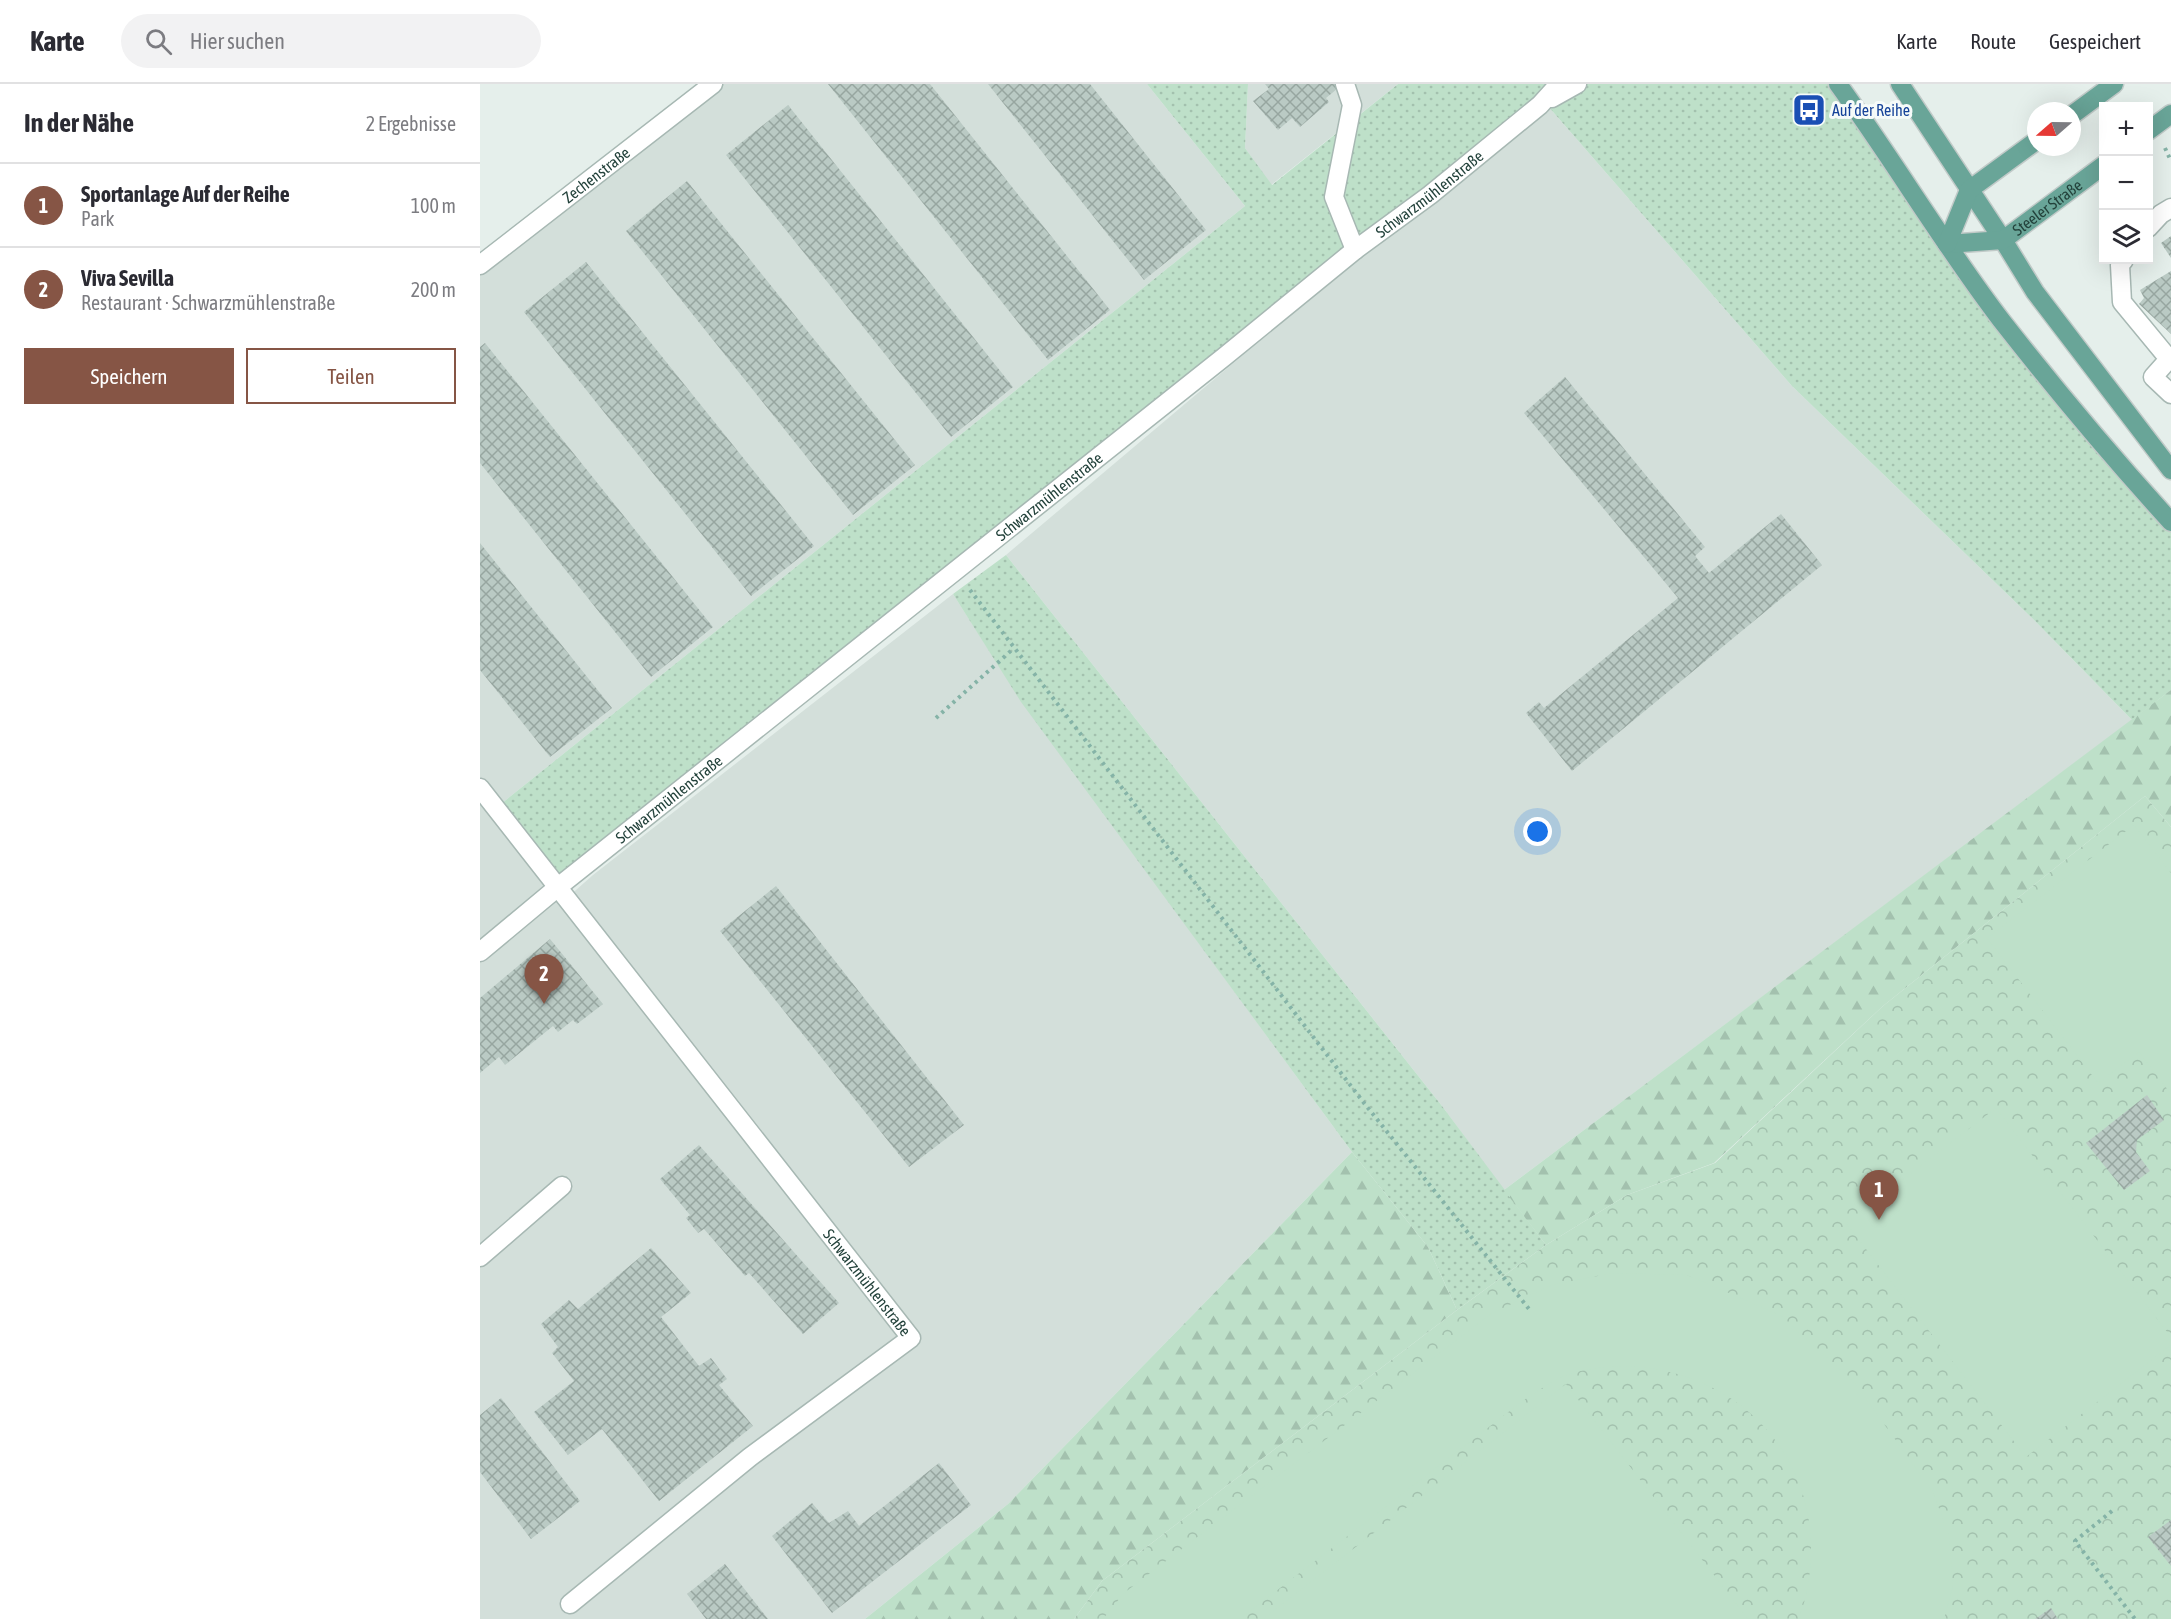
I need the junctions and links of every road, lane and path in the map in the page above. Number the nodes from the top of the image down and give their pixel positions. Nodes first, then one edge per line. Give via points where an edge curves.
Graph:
1 (713, 84) edge
2 (1345, 84) edge
3 (1559, 84) edge
4 (1577, 84) edge
5 (1838, 84) edge
6 (1900, 84) edge
7 (2114, 84) edge
8 (1540, 105) junction
9 (2081, 108) edge
10 (2171, 114) edge
11 (2153, 127) edge
12 (2027, 148) edge
13 (2099, 168) edge
14 (1969, 190) junction
15 (2171, 208) edge
16 (2153, 223) edge
17 (2003, 240) junction
18 (1947, 244) junction
19 (1355, 250) junction
20 (2121, 264) edge
21 (480, 265) edge
22 (2171, 394) edge
23 (2171, 470) edge
24 (2171, 522) edge
25 (955, 571) junction
26 (1014, 648) junction
27 (936, 718) dead end
28 (480, 788) edge
29 (558, 887) junction
30 (480, 952) edge
31 (562, 1186) dead end
32 (480, 1257) edge
33 (1529, 1309) dead end
34 (2112, 1511) dead end
35 (570, 1604) dead end
36 (2135, 1619) edge

1 - 21 street, Zechenstraße
2 - 19 street via 1352,105 1334,197
3 - 8 street, Schwarzmühlenstraße
4 - 8 street, Schwarzmühlenstraße
5 - 18 main road
6 - 14 main road
7 - 9 main road
8 - 19 street, Schwarzmühlenstraße
10 - 11 main road
12 - 14 main road
13 - 17 main road, Steeler Straße
14 - 17 main road
14 - 18 main road
15 - 16 street
17 - 18 main road, Steeler Straße
17 - 23 main road via 2035,292
18 - 24 main road via 2000,319
19 - 25 street, Schwarzmühlenstraße
20 - 22 street via 2122,302 2169,359 2153,377
25 - 26 path
25 - 29 street, Schwarzmühlenstraße
26 - 27 path
26 - 33 path via 1364,1104
28 - 29 street
29 - 30 street, Schwarzmühlenstraße
29 - 35 street, Schwarzmühlenstraße via 911,1338 750,1456
31 - 32 street
34 - 36 path via 2075,1541

